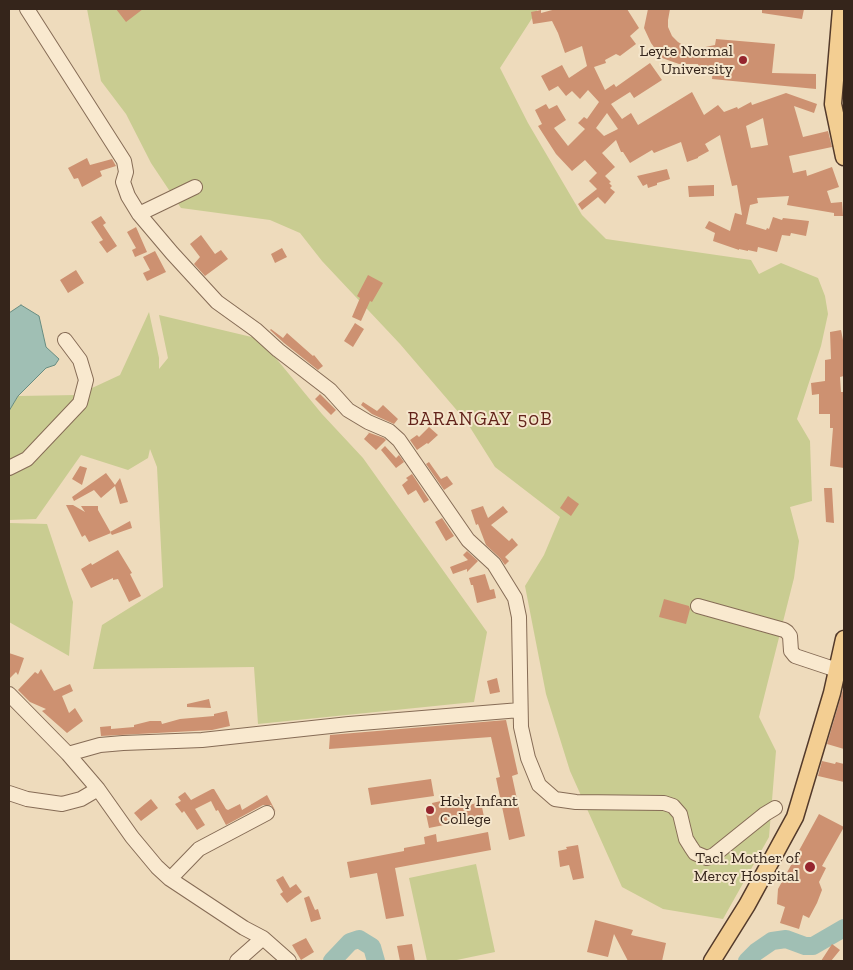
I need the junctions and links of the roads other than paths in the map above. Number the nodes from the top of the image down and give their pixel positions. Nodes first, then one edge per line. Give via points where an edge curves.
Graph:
1 (27, 9) edge
2 (841, 9) edge
3 (844, 157) edge
4 (194, 187) dead end
5 (139, 214) junction
6 (65, 340) dead end
7 (9, 468) edge
8 (698, 606) dead end
9 (844, 639) edge
10 (837, 670) junction
11 (9, 694) edge
12 (520, 710) junction
13 (68, 754) junction
14 (98, 789) junction
15 (9, 793) edge
16 (775, 808) dead end
17 (267, 813) dead end
18 (170, 879) junction
19 (263, 938) junction
20 (237, 961) edge
21 (289, 961) edge
22 (712, 961) edge

1 - 5 street via 124,161 126,172 123,182
2 - 3 main road via 833,104
4 - 5 street
5 - 12 street via 217,302 330,390 348,410 389,431 399,440 448,514 468,540 494,564 515,598 519,618
6 - 7 street via 80,360 86,380 80,403 26,459
8 - 10 street via 784,630 790,636 791,651 795,656
9 - 10 main road
10 - 22 main road via 795,817
11 - 13 street
12 - 13 street via 202,740 123,743
12 - 16 street via 528,758 539,785 555,799 673,806 680,814 686,839 702,857 714,855
13 - 14 street
14 - 15 street via 62,804
14 - 18 street via 132,837
17 - 18 street via 199,850
18 - 19 street
19 - 20 street
19 - 21 street

